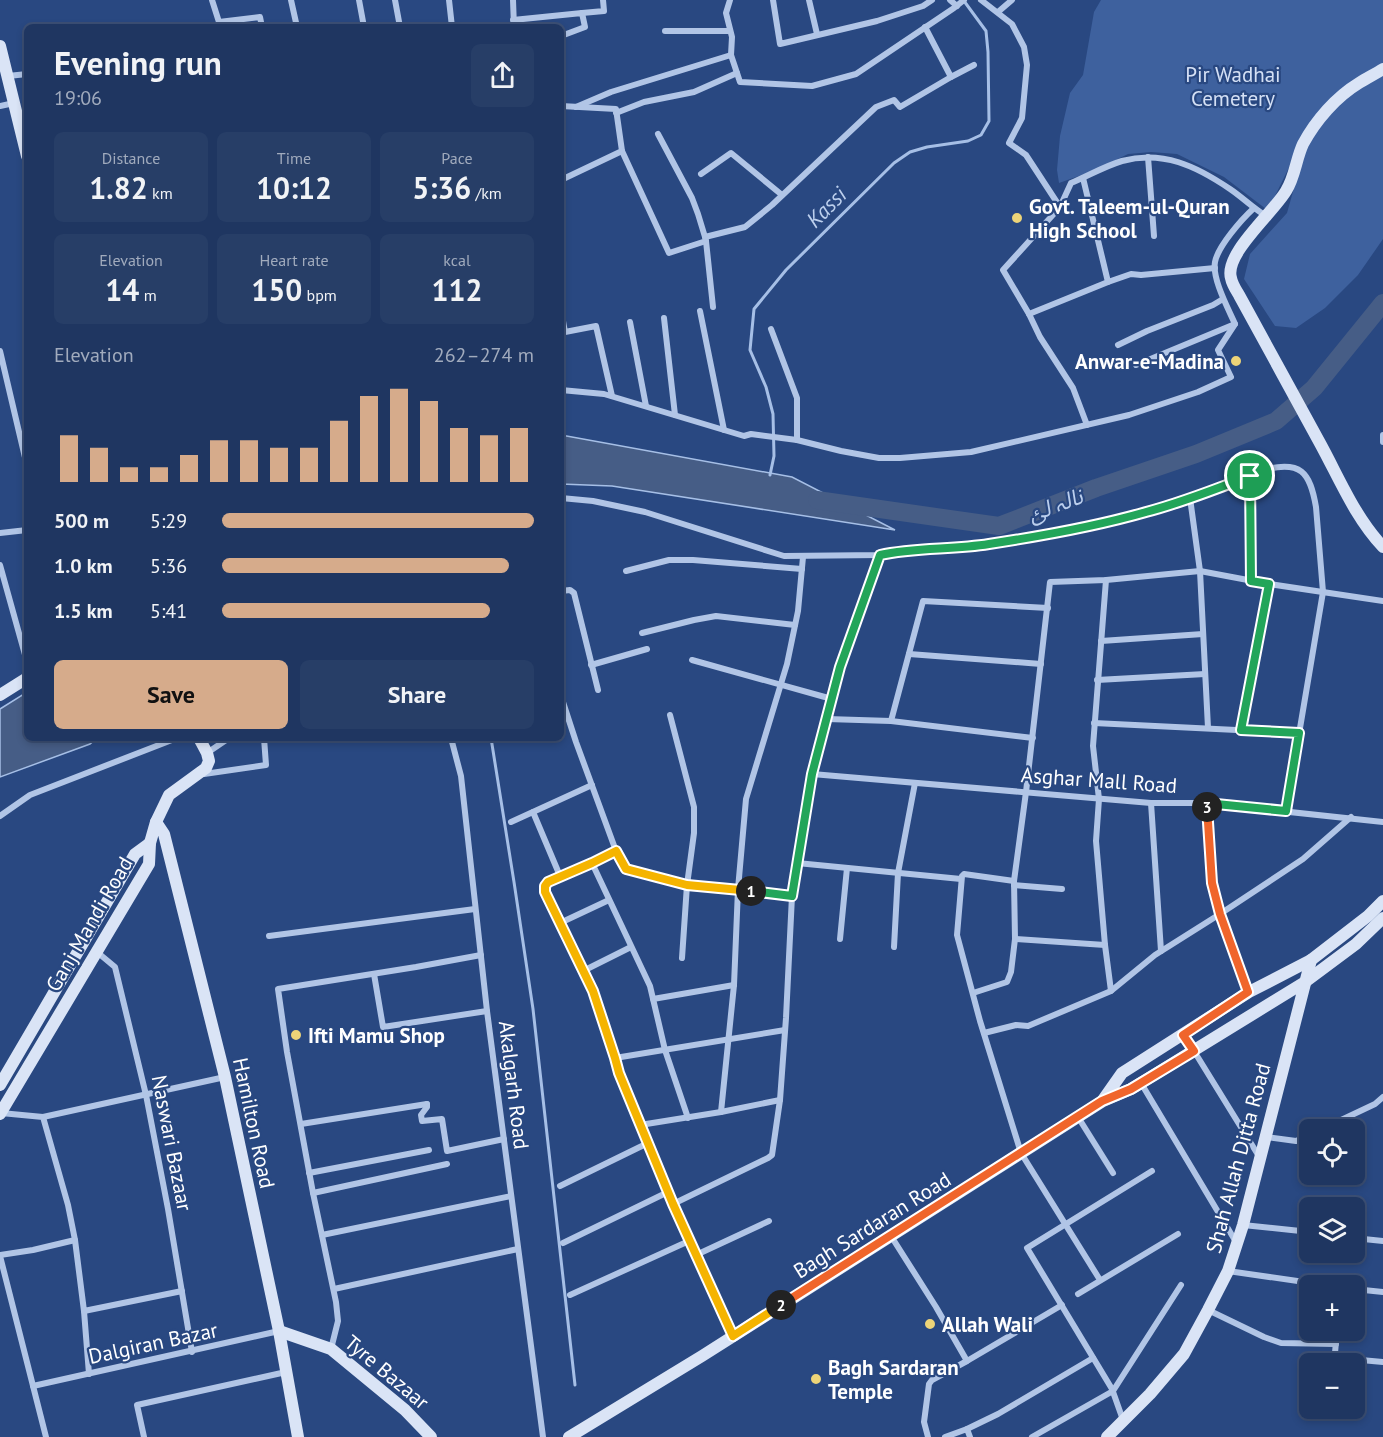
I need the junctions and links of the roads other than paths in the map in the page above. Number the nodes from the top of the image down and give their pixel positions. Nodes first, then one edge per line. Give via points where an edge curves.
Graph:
1 (212, 0) edge
2 (291, 0) edge
3 (359, 0) edge
4 (396, 0) edge
5 (448, 0) edge
6 (513, 0) edge
7 (603, 0) edge
8 (730, 0) edge
9 (773, 0) edge
10 (809, 0) edge
11 (932, 0) edge
12 (950, 0) edge
13 (964, 0) edge
14 (981, 0) edge
15 (1012, 0) edge
16 (957, 6) junction
17 (998, 12) junction
18 (582, 13) junction
19 (514, 23) edge
20 (261, 24) edge
21 (296, 24) edge
22 (363, 24) edge
23 (400, 24) edge
24 (452, 24) edge
25 (925, 27) junction
26 (665, 31) dead end
27 (730, 31) junction
28 (817, 34) junction
29 (564, 35) edge
30 (0, 46) edge
31 (731, 54) junction
32 (974, 65) dead end
33 (1383, 69) edge
34 (737, 73) junction
35 (24, 74) edge
36 (8, 76) junction
37 (951, 77) junction
38 (14, 103) junction
39 (564, 105) edge
40 (0, 106) edge
41 (576, 106) junction
42 (616, 113) junction
43 (658, 134) dead end
44 (24, 144) edge
45 (622, 151) junction
46 (1148, 158) junction
47 (701, 174) dead end
48 (1083, 178) junction
49 (564, 179) edge
50 (782, 195) junction
51 (1060, 207) junction
52 (1254, 208) junction
53 (1267, 217) junction
54 (1154, 236) dead end
55 (705, 239) junction
56 (1215, 268) junction
57 (1108, 282) junction
58 (1223, 299) junction
59 (713, 307) dead end
60 (700, 311) dead end
61 (1029, 314) junction
62 (664, 318) dead end
63 (630, 322) dead end
64 (1235, 324) junction
65 (564, 326) edge
66 (771, 328) dead end
67 (1119, 345) dead end
68 (0, 351) edge
69 (1136, 365) dead end
70 (564, 390) edge
71 (612, 396) junction
72 (646, 406) junction
73 (675, 415) junction
74 (1087, 425) junction
75 (724, 430) junction
76 (1383, 435) edge
77 (797, 440) junction
78 (1383, 442) edge
79 (24, 453) edge
80 (1250, 476) junction
81 (564, 498) edge
82 (1190, 498) junction
83 (24, 530) edge
84 (0, 533) edge
85 (1381, 545) edge
86 (880, 555) junction
87 (803, 557) junction
88 (0, 565) edge
89 (802, 569) junction
90 (626, 571) dead end
91 (1200, 572) junction
92 (1106, 580) junction
93 (1251, 581) junction
94 (1269, 584) junction
95 (564, 591) edge
96 (1323, 592) junction
97 (1383, 601) edge
98 (1048, 608) junction
99 (795, 625) junction
100 (642, 633) dead end
101 (1203, 634) junction
102 (1101, 641) junction
103 (647, 649) dead end
104 (24, 651) edge
105 (909, 654) junction
106 (692, 660) dead end
107 (1041, 664) junction
108 (591, 665) junction
109 (1205, 674) junction
110 (24, 680) edge
111 (1097, 680) junction
112 (781, 684) junction
113 (598, 690) dead end
114 (0, 695) edge
115 (832, 699) junction
116 (564, 705) edge
117 (670, 715) dead end
118 (827, 719) junction
119 (891, 721) junction
120 (1094, 723) junction
121 (1208, 728) junction
122 (1241, 730) junction
123 (1299, 733) junction
124 (1033, 738) junction
125 (169, 741) edge
126 (201, 741) edge
127 (225, 741) edge
128 (264, 741) edge
129 (452, 741) edge
130 (207, 753) junction
131 (812, 774) junction
132 (195, 775) junction
133 (915, 783) junction
134 (592, 785) junction
135 (1026, 792) junction
136 (1099, 799) junction
137 (1150, 803) junction
138 (1206, 803) junction
139 (1286, 811) junction
140 (533, 812) junction
141 (0, 816) edge
142 (1351, 817) junction
143 (156, 822) junction
144 (511, 822) dead end
145 (1383, 822) edge
146 (150, 843) junction
147 (616, 851) junction
148 (592, 863) junction
149 (797, 863) junction
150 (847, 868) junction
151 (898, 873) junction
152 (560, 876) junction
153 (961, 879) junction
154 (1014, 883) junction
155 (687, 885) junction
156 (738, 889) junction
157 (1062, 889) dead end
158 (792, 896) junction
159 (609, 900) junction
160 (1383, 901) edge
161 (475, 909) junction
162 (1220, 914) junction
163 (1383, 918) edge
164 (560, 923) junction
165 (269, 936) dead end
166 (840, 939) dead end
167 (1015, 939) junction
168 (1105, 945) junction
169 (631, 947) junction
170 (894, 947) dead end
171 (1161, 951) junction
172 (96, 952) junction
173 (481, 956) junction
174 (682, 958) dead end
175 (1311, 960) junction
176 (583, 971) junction
177 (374, 974) junction
178 (1305, 982) junction
179 (734, 985) junction
180 (1111, 991) junction
181 (1248, 992) junction
182 (973, 993) junction
183 (653, 999) junction
184 (487, 1011) junction
185 (785, 1030) junction
186 (984, 1033) junction
187 (1183, 1035) junction
188 (728, 1040) junction
189 (665, 1050) junction
190 (1194, 1051) junction
191 (615, 1058) junction
192 (4, 1069) edge
193 (225, 1077) junction
194 (1141, 1083) junction
195 (0, 1085) edge
196 (146, 1095) junction
197 (1383, 1097) edge
198 (780, 1100) junction
199 (1102, 1101) junction
200 (721, 1112) junction
201 (0, 1113) edge
202 (1078, 1117) junction
203 (43, 1118) junction
204 (688, 1118) junction
205 (1343, 1119) edge
206 (301, 1124) junction
207 (640, 1125) junction
208 (1266, 1137) junction
209 (504, 1139) junction
210 (1299, 1140) edge
211 (648, 1143) junction
212 (429, 1150) dead end
213 (1020, 1153) junction
214 (1260, 1159) junction
215 (447, 1164) dead end
216 (1152, 1172) dead end
217 (309, 1173) junction
218 (1113, 1173) dead end
219 (560, 1186) dead end
220 (668, 1192) junction
221 (313, 1193) junction
222 (511, 1196) junction
223 (673, 1204) junction
224 (769, 1221) dead end
225 (1065, 1225) junction
226 (1243, 1225) junction
227 (1299, 1232) edge
228 (1179, 1234) dead end
229 (322, 1235) junction
230 (891, 1236) junction
231 (1365, 1239) edge
232 (75, 1240) junction
233 (690, 1241) junction
234 (1383, 1241) edge
235 (563, 1243) dead end
236 (1237, 1244) junction
237 (518, 1249) junction
238 (0, 1255) edge
239 (696, 1255) junction
240 (1228, 1271) junction
241 (1100, 1280) junction
242 (1299, 1281) edge
243 (1181, 1285) dead end
244 (334, 1289) junction
245 (1365, 1290) edge
246 (182, 1291) junction
247 (1383, 1292) edge
248 (1078, 1294) dead end
249 (570, 1295) dead end
250 (1062, 1305) junction
251 (84, 1311) junction
252 (1208, 1311) junction
253 (279, 1331) junction
254 (733, 1336) junction
255 (1336, 1341) edge
256 (1336, 1344) junction
257 (331, 1348) junction
258 (192, 1352) junction
259 (1093, 1358) junction
260 (967, 1361) junction
261 (1383, 1362) edge
262 (286, 1372) junction
263 (89, 1374) junction
264 (33, 1386) junction
265 (1113, 1391) junction
266 (1123, 1420) junction
267 (967, 1429) junction
268 (46, 1437) edge
269 (144, 1437) edge
270 (298, 1437) edge
271 (431, 1437) edge
272 (543, 1437) edge
273 (569, 1437) edge
274 (928, 1437) edge
275 (945, 1437) edge
276 (970, 1437) edge
277 (1032, 1437) edge
278 (1107, 1437) edge

1 - 20 street via 219,22 260,17
2 - 21 street
3 - 22 street
4 - 23 street
5 - 24 street
6 - 19 street
7 - 18 street via 604,11
8 - 27 street via 726,13
9 - 28 street via 780,44
10 - 28 street
11 - 28 street via 877,21
12 - 16 street
13 - 16 street
14 - 17 street
15 - 17 street
16 - 25 street
17 - 51 street via 1012,24 1028,65 1022,118 1008,143 1026,155
18 - 19 street
18 - 29 street via 585,27
25 - 34 street via 856,74 812,86 740,82
25 - 37 street
26 - 27 street
27 - 31 street
30 - 36 main road
31 - 34 street
31 - 41 street
32 - 37 street
33 - 53 main road via 1335,102 1315,125 1303,145 1288,189
34 - 42 street via 694,92 644,102
35 - 36 street
36 - 38 main road
37 - 50 street via 900,107 894,100 876,107
38 - 40 street
38 - 44 main road
39 - 41 street
41 - 42 street via 616,109
42 - 45 street
43 - 55 street via 692,198
45 - 49 street
45 - 55 street via 669,254
46 - 48 street via 1120,162
46 - 52 street via 1166,158 1203,172
46 - 54 street
47 - 50 street via 731,153
48 - 51 street via 1071,183
48 - 57 street
50 - 55 street via 745,227
51 - 61 street via 1003,270
52 - 53 street
52 - 56 street via 1223,245
53 - 85 main road via 1236,253 1230,278 1346,495
55 - 59 street
56 - 57 street via 1131,274
56 - 58 street
57 - 61 street
58 - 64 street
58 - 67 street
60 - 75 street
61 - 74 street via 1073,388
62 - 73 street
63 - 72 street
64 - 69 street
64 - 74 street via 1218,350 1231,377 1129,415
65 - 71 street via 565,332 596,326
66 - 77 street via 797,398
68 - 79 street
70 - 71 street
71 - 72 street
72 - 73 street
73 - 75 street
74 - 77 street via 972,452 900,458 879,458
75 - 77 street via 744,436
76 - 78 street
80 - 82 street
80 - 93 street
80 - 96 street via 1274,467 1297,469 1305,474 1316,507
81 - 87 street via 645,512 784,556
82 - 86 street via 1114,521 1030,538
82 - 91 street
83 - 84 street
86 - 87 street
86 - 115 street
87 - 89 street
88 - 104 street
89 - 90 street via 669,560
89 - 99 street
91 - 92 street
91 - 93 street
91 - 101 street
92 - 98 street via 1050,582
92 - 102 street
93 - 94 street
94 - 96 street
94 - 122 street
95 - 108 street via 574,593
96 - 97 street
96 - 123 street
98 - 105 street via 923,601
98 - 107 street
99 - 100 street via 716,616
99 - 112 street
101 - 102 street
101 - 109 street
102 - 111 street
103 - 108 street
105 - 107 street
105 - 119 street
106 - 112 street
107 - 124 street
108 - 113 street
109 - 111 street
109 - 121 street
110 - 114 main road
111 - 120 street
112 - 115 street
112 - 156 street via 746,799
115 - 118 street
116 - 134 street
117 - 155 street via 694,807
118 - 119 street
118 - 131 street
119 - 124 street
120 - 121 street
120 - 136 street
121 - 122 street
122 - 123 street
123 - 139 street
124 - 135 street
125 - 141 street via 30,795
126 - 130 main road
127 - 130 street
128 - 132 street via 266,765
129 - 161 street, Akalgarh Road via 460,776
130 - 132 main road via 206,768
131 - 133 street, Asghar Mall Road
131 - 149 street
132 - 143 main road via 169,795
133 - 135 street, Asghar Mall Road
133 - 151 street
134 - 140 street
134 - 147 street
135 - 136 street, Asghar Mall Road
135 - 154 street
136 - 137 street, Asghar Mall Road
136 - 168 street via 1096,841
137 - 138 street, Asghar Mall Road
137 - 171 street
138 - 139 street, Asghar Mall Road
138 - 162 street via 1212,883
139 - 142 street, Asghar Mall Road
140 - 144 street
140 - 152 street
142 - 145 street, Asghar Mall Road
142 - 162 street via 1303,859
143 - 146 main road
143 - 193 main road, Hamilton Road via 164,834
146 - 172 main road, Ganj Mandi Road via 149,864
146 - 192 main road, Ganj Mandi Road via 135,854
147 - 148 street
147 - 155 street via 626,869
148 - 152 street
148 - 159 street
149 - 150 street
149 - 158 street
150 - 151 street
150 - 166 street
151 - 153 street
151 - 170 street
152 - 164 street via 548,882 545,892
153 - 154 street via 963,874
153 - 182 street via 957,935
154 - 157 street
154 - 167 street
155 - 156 street
155 - 174 street
156 - 158 street
156 - 179 street
158 - 185 street
159 - 164 street
159 - 169 street
160 - 175 main road, Bagh Sardaran Road
161 - 165 street
161 - 173 street, Akalgarh Road
162 - 171 street
162 - 181 street
163 - 178 main road, Bagh Sardaran Road
164 - 176 street
167 - 168 street
167 - 182 street via 1006,982
168 - 180 street
169 - 176 street
169 - 183 street
171 - 180 street
172 - 196 street, Naswari Bazaar via 115,967
172 - 201 main road, Ganj Mandi Road
173 - 177 street
173 - 184 street, Akalgarh Road
175 - 178 main road, Shah Allah Ditta Road
175 - 181 main road, Bagh Sardaran Road
176 - 191 street
177 - 184 street via 383,1027
177 - 206 street via 278,989
178 - 190 main road, Bagh Sardaran Road
178 - 208 main road, Shah Allah Ditta Road
179 - 183 street
179 - 188 street
180 - 186 street via 1028,1026
181 - 187 main road, Bagh Sardaran Road
182 - 186 street
183 - 189 street
184 - 209 street, Akalgarh Road
185 - 188 street
185 - 198 street
186 - 213 street
187 - 190 main road
187 - 199 main road, Bagh Sardaran Road via 1122,1073
188 - 189 street
188 - 200 street
189 - 191 street
189 - 204 street
190 - 194 main road, Bagh Sardaran Road
190 - 214 street
191 - 207 street
192 - 195 main road, Ganj Mandi Road
193 - 196 street
193 - 253 main road, Hamilton Road
194 - 199 main road, Bagh Sardaran Road
194 - 236 street
196 - 203 street
196 - 246 street, Naswari Bazaar
197 - 205 street
198 - 200 street
198 - 223 street via 772,1155
199 - 202 main road, Bagh Sardaran Road
200 - 204 street
201 - 203 street
202 - 213 main road, Bagh Sardaran Road
202 - 218 street
203 - 232 street
204 - 207 street
206 - 209 street via 427,1104 422,1121 442,1119 447,1150
206 - 217 street
207 - 211 street
208 - 210 street
208 - 214 main road, Shah Allah Ditta Road
209 - 222 street, Akalgarh Road
211 - 219 street
211 - 220 street
212 - 217 street
213 - 225 street
213 - 230 main road, Bagh Sardaran Road
214 - 226 main road, Shah Allah Ditta Road
215 - 221 street
216 - 225 street
217 - 221 street
220 - 223 street
220 - 235 street
221 - 229 street
222 - 229 street
222 - 237 street, Akalgarh Road
223 - 233 street
224 - 239 street
225 - 241 street
225 - 250 street via 1027,1248
226 - 227 street
226 - 236 main road, Shah Allah Ditta Road
228 - 241 street
229 - 244 street
230 - 254 main road, Bagh Sardaran Road
230 - 260 street
231 - 234 street
232 - 238 street
232 - 251 street
233 - 239 street
233 - 249 street
236 - 240 main road, Shah Allah Ditta Road
237 - 244 street
237 - 272 street, Akalgarh Road
238 - 264 street
239 - 254 street
240 - 242 street
240 - 252 main road, Shah Allah Ditta Road
241 - 248 street
243 - 265 street
244 - 257 street via 338,1321
245 - 247 street
246 - 251 street
246 - 258 street, Naswari Bazaar
250 - 259 street
250 - 260 street
251 - 263 street
252 - 256 street via 1281,1342
252 - 266 main road, Shah Allah Ditta Road via 1184,1354
253 - 257 main road, Tyre Bazaar
253 - 258 street, Dalgiran Bazar
253 - 262 main road, Hamilton Road
254 - 273 main road, Bagh Sardaran Road
255 - 256 street
256 - 261 street via 1339,1358
257 - 271 main road, Tyre Bazaar
258 - 263 street, Dalgiran Bazar
259 - 265 street
259 - 267 street
260 - 274 street via 929,1384 924,1422
262 - 269 street via 137,1405
262 - 270 main road, Hamilton Road
263 - 264 street, Dalgiran Bazar
264 - 268 street
265 - 266 street
265 - 277 street
266 - 278 main road, Shah Allah Ditta Road
267 - 275 street
267 - 276 street

